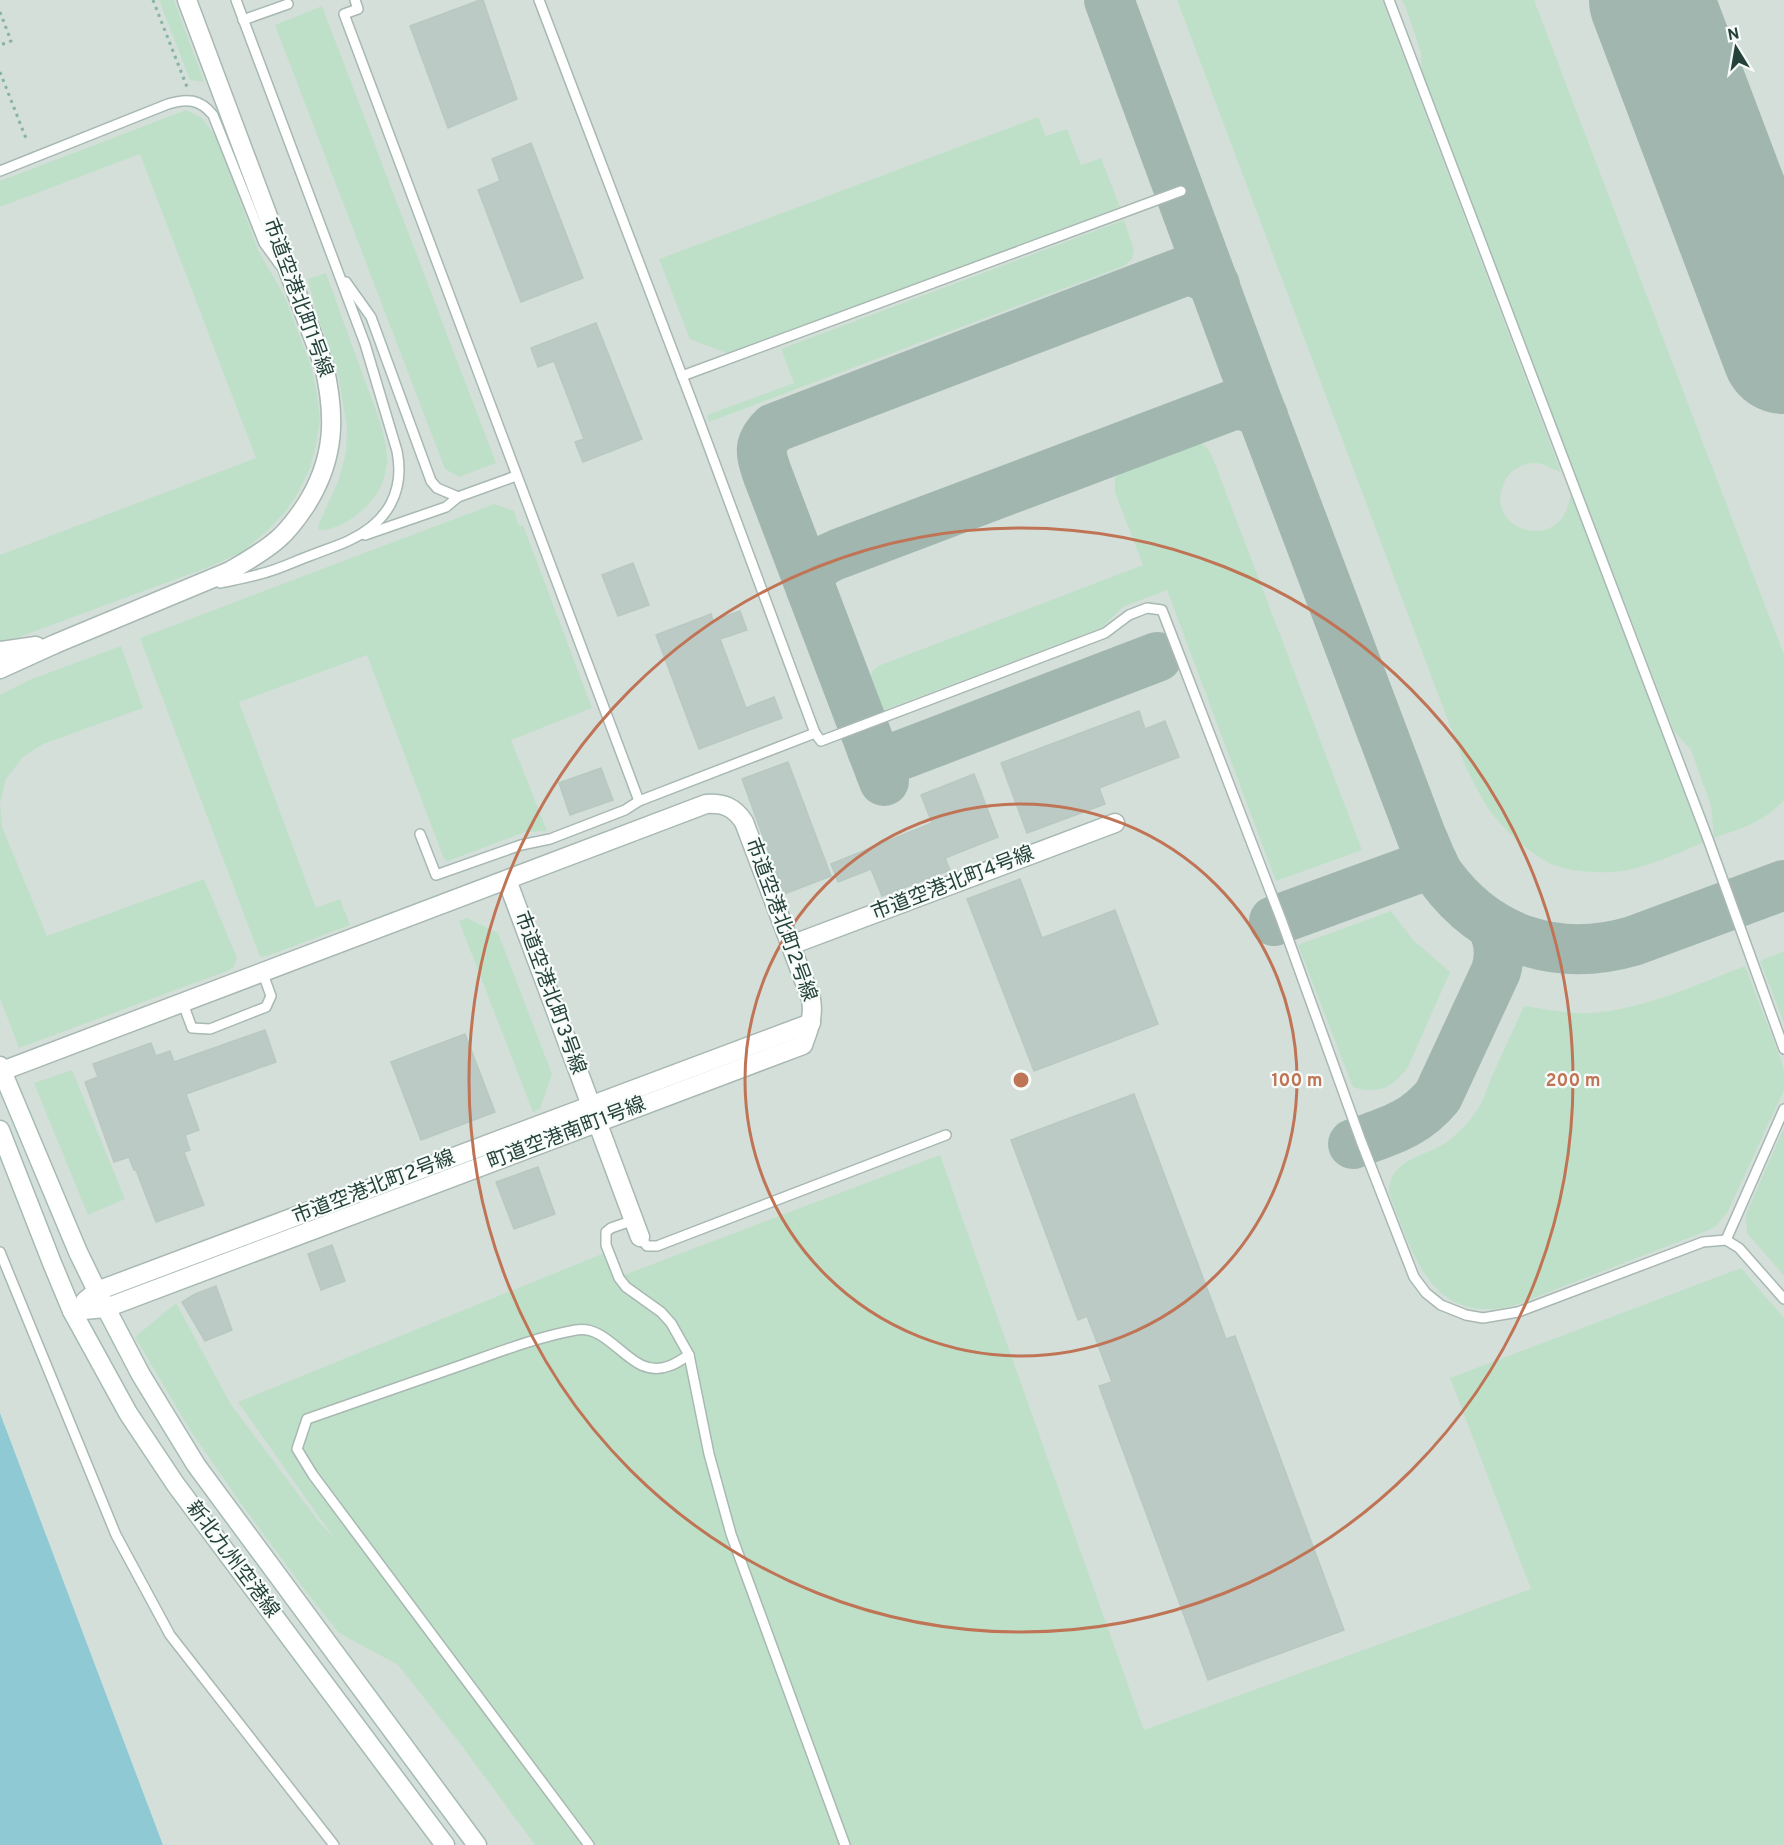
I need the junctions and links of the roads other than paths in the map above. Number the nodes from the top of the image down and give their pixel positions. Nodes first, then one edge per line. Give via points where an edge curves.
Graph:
1 (187, 0) edge
2 (236, 0) edge
3 (355, 0) edge
4 (539, 0) edge
5 (1389, 0) edge
6 (288, 1) edge
7 (243, 20) junction
8 (0, 171) edge
9 (1180, 191) dead end
10 (338, 271) junction
11 (294, 285) junction
12 (682, 376) junction
13 (516, 476) junction
14 (458, 497) junction
15 (351, 540) junction
16 (182, 591) junction
17 (55, 644) junction
18 (0, 651) edge
19 (0, 669) edge
20 (815, 733) junction
21 (639, 801) junction
22 (1115, 822) dead end
23 (420, 834) dead end
24 (507, 880) junction
25 (791, 945) junction
26 (262, 971) junction
27 (182, 1001) junction
28 (1784, 1049) edge
29 (1, 1068) edge
30 (1784, 1109) edge
31 (595, 1114) junction
32 (0, 1130) edge
33 (946, 1135) dead end
34 (634, 1220) junction
35 (640, 1237) joint
36 (1726, 1240) junction
37 (0, 1252) edge
38 (97, 1291) junction
39 (1784, 1299) edge
40 (106, 1308) junction
41 (72, 1311) junction
42 (689, 1355) junction
43 (334, 1845) edge
44 (445, 1845) edge
45 (477, 1845) edge
46 (589, 1845) edge
47 (845, 1845) edge

1 - 11 street, 市道空港北町1号線
2 - 7 lane
3 - 13 lane via 358,9 344,14
4 - 12 lane
5 - 28 lane via 1704,827
6 - 7 lane
7 - 10 lane
8 - 11 lane via 179,101 198,102 213,115 264,243
9 - 12 lane
10 - 14 lane via 371,317 431,481
10 - 15 lane via 365,344 400,466 396,495 389,506 380,519
11 - 16 street, 市道空港北町1号線 via 330,393 330,447 323,472 298,519 279,539 230,571
12 - 20 lane
13 - 14 lane
13 - 21 lane
14 - 15 lane via 446,507
15 - 16 lane via 262,574
16 - 17 street, 市道空港北町1号線
17 - 18 street
17 - 19 street, 市道空港北町1号線
20 - 21 lane
20 - 36 lane via 821,741 1105,633 1129,615 1147,608 1162,610 1281,919 1365,1152 1414,1277 1426,1293 1441,1305 1466,1315 1483,1318 1518,1312 1703,1242
21 - 23 lane via 550,839 521,845 436,875
22 - 25 street, 市道空港北町4号線
24 - 25 street, 市道空港北町2号線 via 706,804 727,805 744,822
24 - 26 street, 市道空港北町2号線
24 - 31 street, 市道空港北町3号線
25 - 31 street, 市道空港北町2号線 via 811,999 811,1023
26 - 27 street, 市道空港北町2号線
26 - 27 lane via 272,996 266,1008 210,1029 192,1028
27 - 29 street, 市道空港北町2号線
29 - 38 street, 新北九州空港線
30 - 36 lane
31 - 34 street, 市道空港北町3号線
31 - 38 street, 市道空港北町2号線
31 - 40 street, 町道空港南町1号線
32 - 41 street, 新北九州空港線
33 - 35 lane via 657,1246 647,1245
34 - 35 street, 市道空港北町3号線
34 - 42 lane via 606,1232 606,1245 619,1278 661,1312
36 - 39 lane via 1739,1248
37 - 43 lane via 116,1536 170,1635
38 - 40 street, 新北九州空港線
38 - 41 street, 市道空港北町2号線
40 - 41 street, 町道空港南町1号線
40 - 45 street, 新北九州空港線 via 196,1465
41 - 44 street, 新北九州空港線 via 128,1413 176,1485
42 - 46 lane via 669,1366 644,1367 607,1339 578,1330 524,1343 307,1419 297,1449
42 - 47 lane via 730,1534

